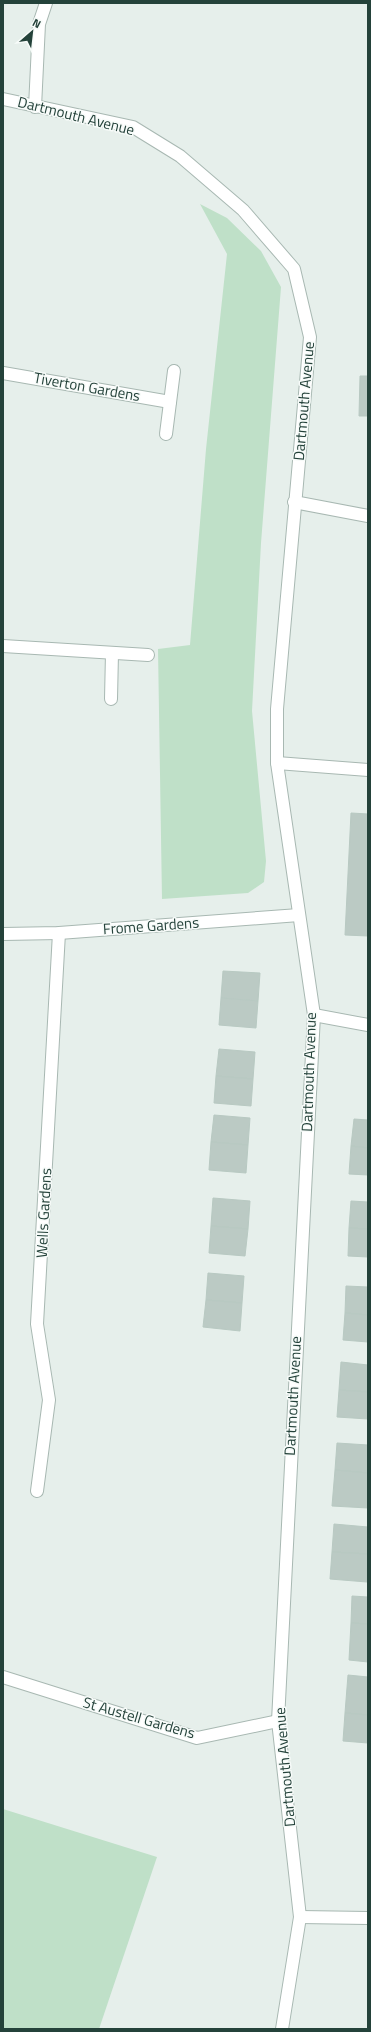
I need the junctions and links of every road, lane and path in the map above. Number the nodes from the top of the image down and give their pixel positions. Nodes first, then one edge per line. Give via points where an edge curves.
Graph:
1 (46, 3) edge
2 (3, 99) edge
3 (34, 107) junction
4 (174, 371) dead end
5 (3, 373) edge
6 (170, 402) junction
7 (166, 434) dead end
8 (294, 502) junction
9 (368, 516) edge
10 (3, 646) edge
11 (112, 653) junction
12 (148, 655) dead end
13 (111, 699) dead end
14 (277, 763) junction
15 (368, 770) edge
16 (300, 914) junction
17 (59, 933) junction
18 (3, 934) edge
19 (314, 1014) junction
20 (368, 1025) edge
21 (37, 1491) dead end
22 (3, 1677) edge
23 (278, 1721) junction
24 (300, 1917) junction
25 (368, 1918) edge
26 (282, 2029) edge

1 - 3 street via 39,24
2 - 3 street, Dartmouth Avenue
3 - 8 street, Dartmouth Avenue via 133,127 180,156 243,210 294,270 310,337
4 - 6 street
5 - 6 street, Tiverton Gardens
6 - 7 street
8 - 9 street
8 - 14 street, Dartmouth Avenue via 277,709
10 - 11 street
11 - 12 street
11 - 13 street
14 - 15 street
14 - 16 street, Dartmouth Avenue
16 - 17 street, Frome Gardens
16 - 19 street, Dartmouth Avenue
17 - 18 street, Frome Gardens
17 - 21 street, Wells Gardens via 37,1324 50,1400
19 - 20 street
19 - 23 street, Dartmouth Avenue
22 - 23 street, St Austell Gardens via 197,1738
23 - 24 street, Dartmouth Avenue
24 - 25 street
24 - 26 street, Dartmouth Avenue

